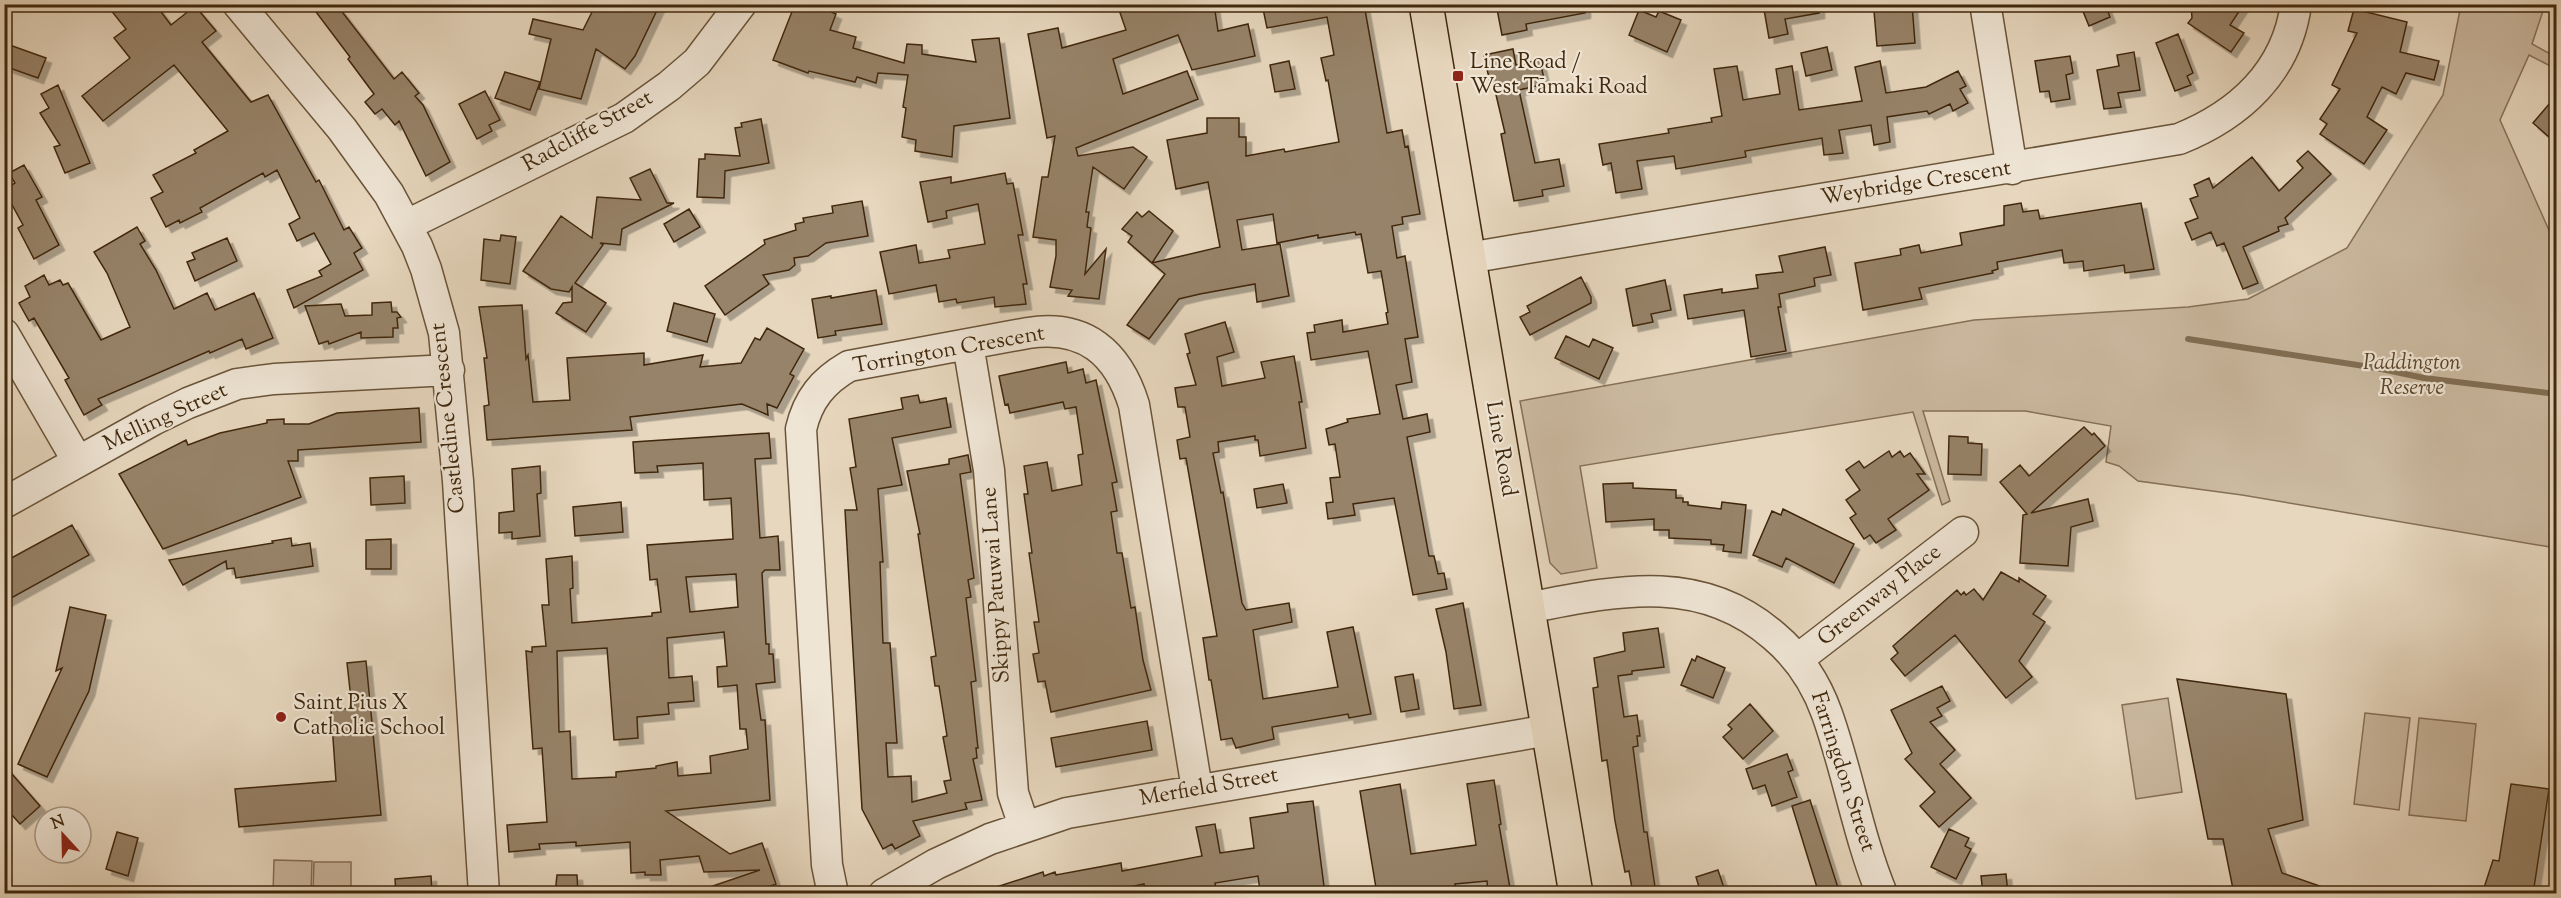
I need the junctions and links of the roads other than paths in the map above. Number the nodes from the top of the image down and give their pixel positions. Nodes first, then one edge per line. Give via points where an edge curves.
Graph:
1 (238, 4) edge
2 (741, 4) edge
3 (1426, 4) edge
4 (2296, 4) edge
5 (1986, 9) dead end
6 (2012, 168) junction
7 (407, 225) junction
8 (1468, 258) junction
9 (4, 333) edge
10 (968, 344) junction
11 (448, 370) junction
12 (77, 460) junction
13 (4, 503) edge
14 (1962, 532) dead end
15 (1527, 608) junction
16 (1798, 659) junction
17 (1549, 730) junction
18 (1197, 789) junction
19 (1024, 826) junction
20 (484, 894) edge
21 (833, 894) edge
22 (884, 894) edge
23 (1576, 894) edge
24 (1882, 894) edge

1 - 7 street, Castledine Crescent via 368,162
2 - 7 street, Radcliffe Street via 697,62 624,118
3 - 8 main road, Line Road
4 - 6 street, Weybridge Crescent via 2272,69 2246,100 2224,118 2179,139
5 - 6 street
6 - 8 street, Weybridge Crescent
7 - 11 street, Castledine Crescent via 426,269 444,333
8 - 15 main road, Line Road
9 - 12 street
10 - 18 street, Torrington Crescent via 1037,332 1069,334 1100,347 1128,385
10 - 19 street, Skippy Patuwai Lane via 989,470 1013,793
10 - 21 street, Torrington Crescent via 849,366 825,382 804,415 801,442 827,866
11 - 12 street, Melling Street via 237,384 188,403
11 - 20 street, Castledine Crescent
12 - 13 street, Melling Street
14 - 16 street, Greenway Place
15 - 16 street, Farringdon Street via 1649,590 1695,594 1747,615
15 - 17 main road, Line Road
16 - 24 street, Farringdon Street via 1827,714
17 - 18 street, Merfield Street
17 - 23 main road, Line Road
18 - 19 street, Merfield Street via 1067,813
19 - 22 street, Merfield Street via 964,851

